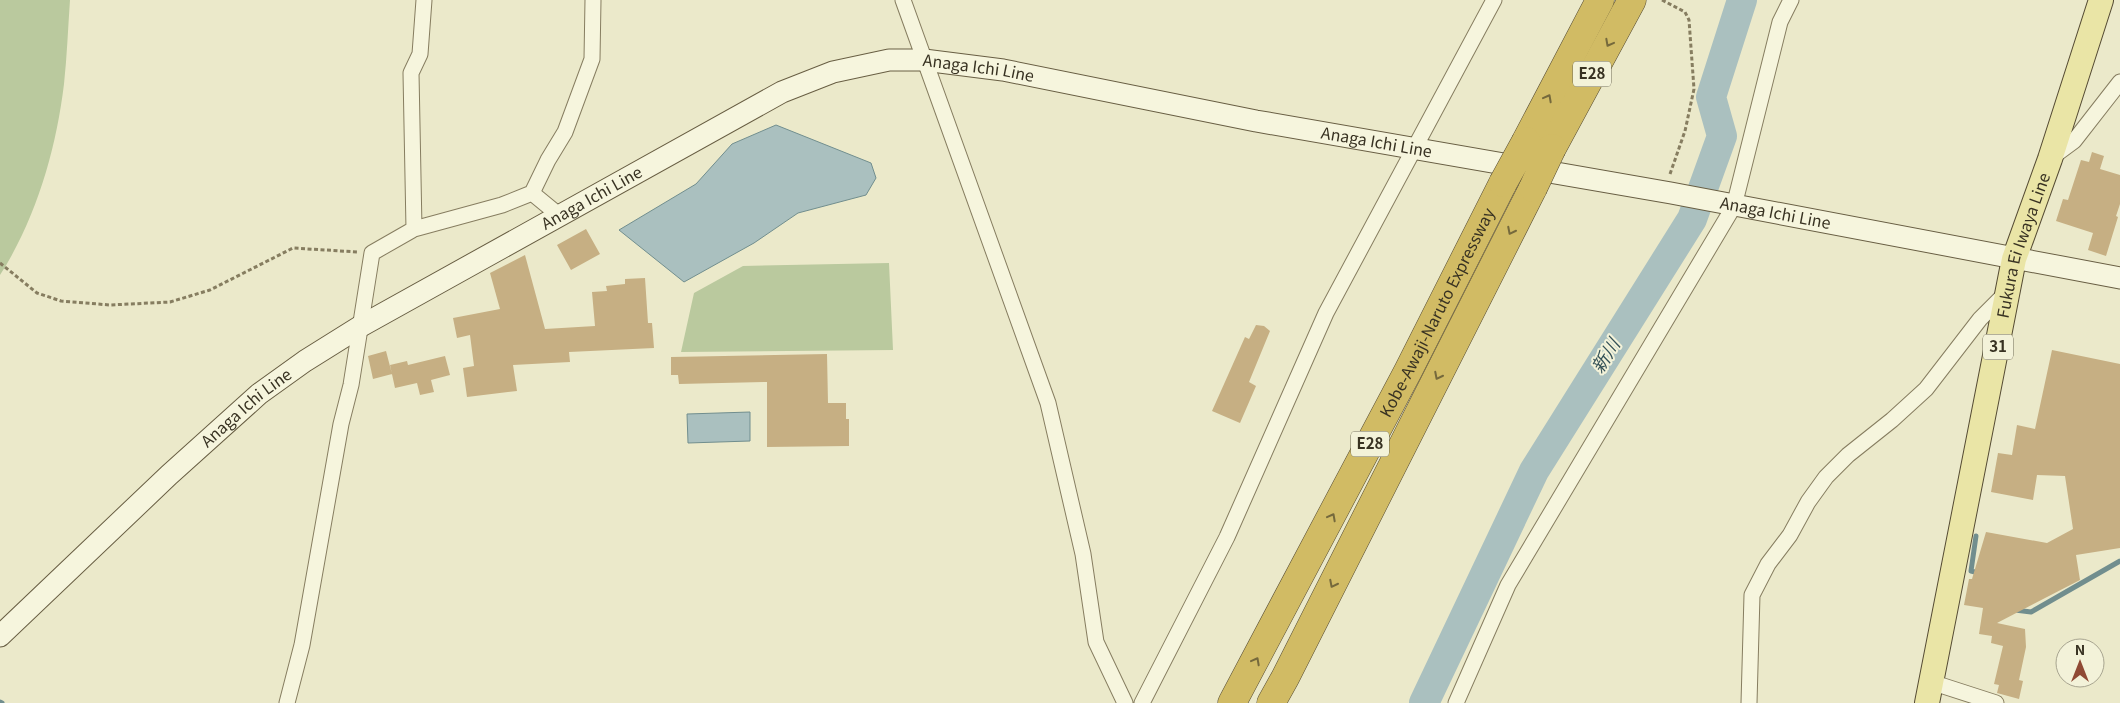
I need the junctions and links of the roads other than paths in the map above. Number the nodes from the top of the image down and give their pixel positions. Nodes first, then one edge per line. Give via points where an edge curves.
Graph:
1 (424, 0) edge
2 (593, 0) edge
3 (903, 0) edge
4 (1494, 0) edge
5 (1600, 0) edge
6 (1632, 0) edge
7 (1791, 0) edge
8 (2101, 0) edge
9 (924, 60) junction
10 (2120, 82) edge
11 (1415, 148) junction
12 (2050, 160) junction
13 (532, 193) junction
14 (1726, 204) junction
15 (560, 216) junction
16 (414, 229) junction
17 (2014, 259) junction
18 (2120, 278) edge
19 (2006, 293) junction
20 (362, 326) junction
21 (0, 636) edge
22 (1929, 692) edge
23 (287, 703) edge
24 (1126, 703) edge
25 (1142, 703) edge
26 (1232, 703) edge
27 (1271, 703) edge
28 (1456, 703) edge
29 (1749, 703) edge
30 (1996, 703) edge

1 - 16 street via 420,54 411,73
2 - 13 street via 592,59 565,132
3 - 9 street
4 - 11 street
26 -> 5 highway, Kobe-Awaji-Naruto Expressway / E28, bridge
6 -> 27 highway, Kobe-Awaji-Naruto Expressway / E28, bridge via 1552,148
7 - 14 street via 1780,22
8 - 12 main road, Fukura Ei Iwaya Line / 31
9 - 11 main road, Anaga Ichi Line via 1003,70 1256,121
9 - 15 main road, Anaga Ichi Line via 889,60 833,72 782,92
9 - 24 street via 1048,403 1083,554 1096,642
10 - 12 street via 2074,141
11 - 14 main road, Anaga Ichi Line
11 - 25 street via 1326,313 1227,537
12 - 17 main road, Fukura Ei Iwaya Line / 31
13 - 15 street
13 - 16 street via 502,205
14 - 17 main road, Anaga Ichi Line
14 - 28 street via 1508,585
15 - 20 main road, Anaga Ichi Line
16 - 20 street via 372,253 361,313
17 - 18 main road, Anaga Ichi Line
17 - 19 main road, Fukura Ei Iwaya Line / 31
19 - 22 main road, Fukura Ei Iwaya Line / 31
19 - 29 street via 1980,319 1926,388 1848,454 1826,477 1790,536 1768,564 1752,595
20 - 21 main road, Anaga Ichi Line via 259,394
20 - 23 street via 341,424 302,646
22 - 30 street

